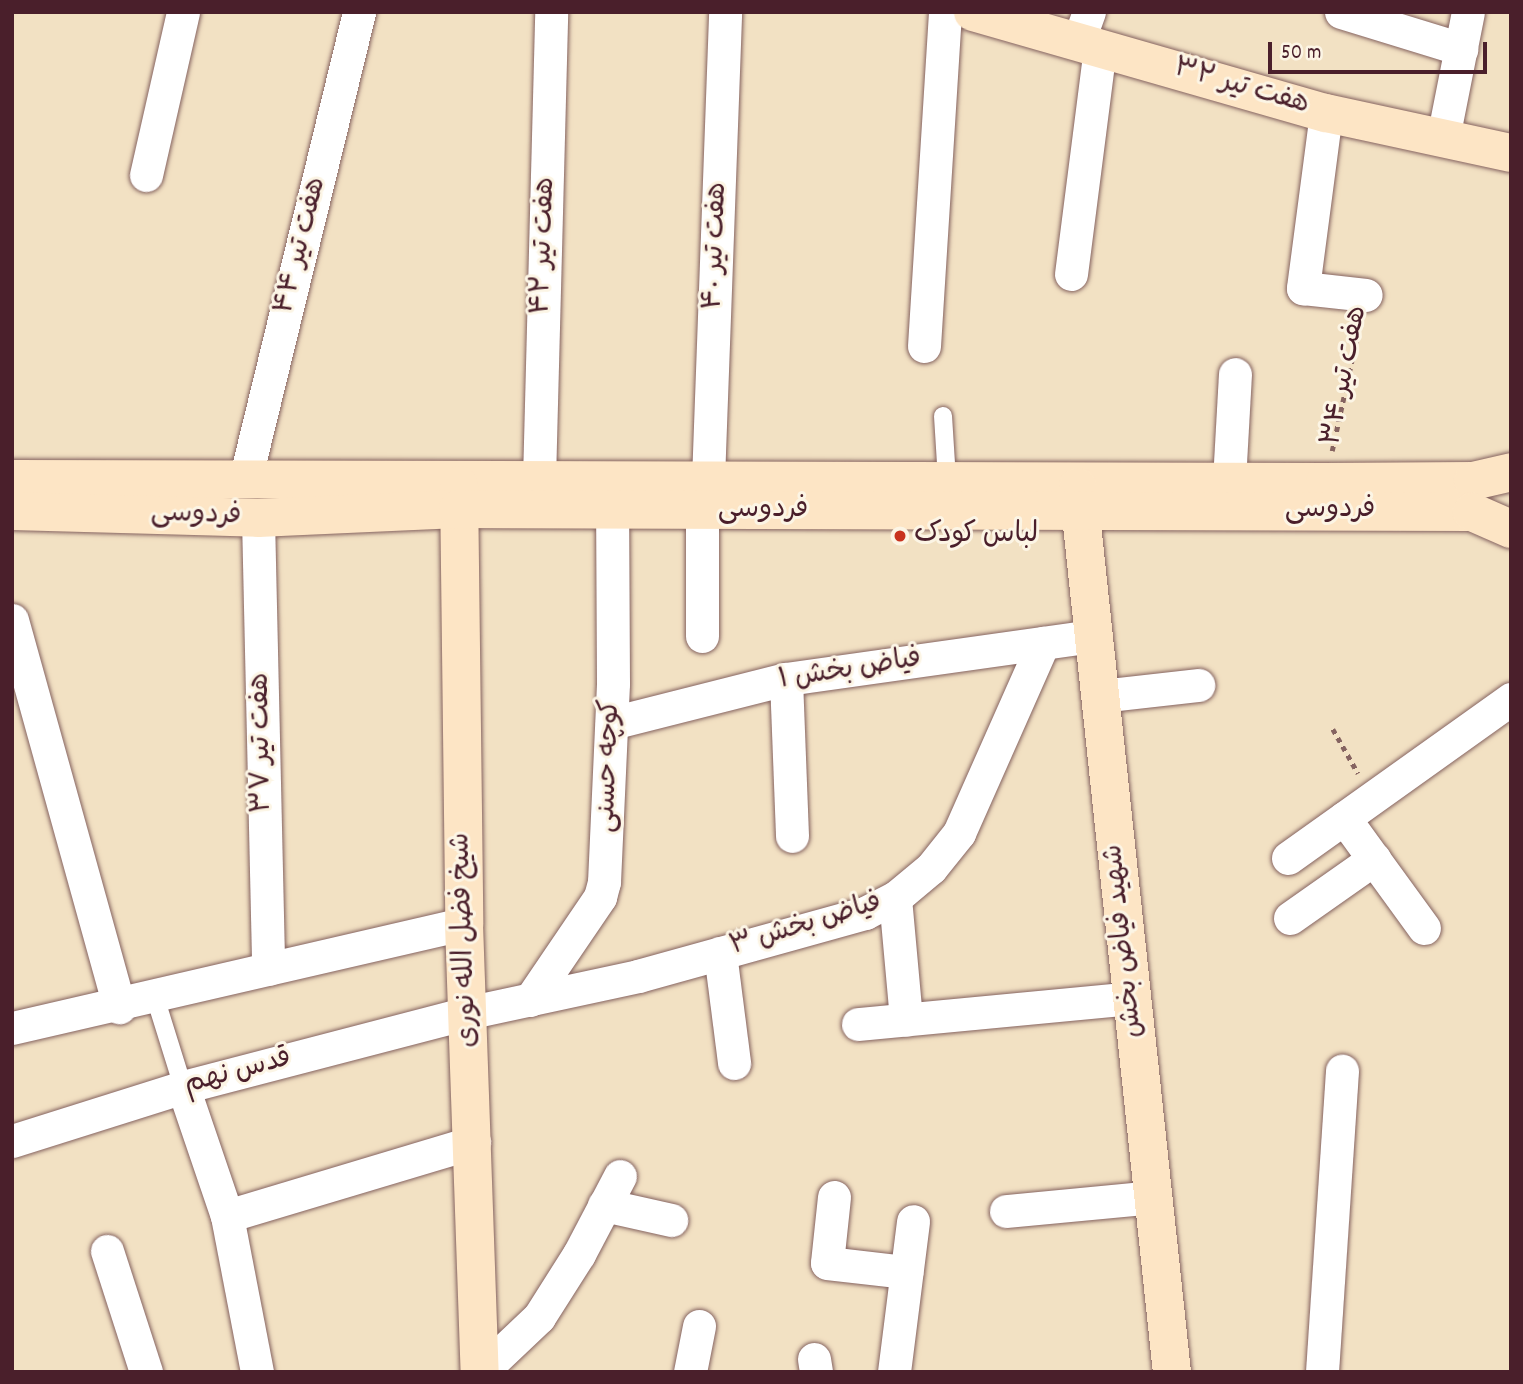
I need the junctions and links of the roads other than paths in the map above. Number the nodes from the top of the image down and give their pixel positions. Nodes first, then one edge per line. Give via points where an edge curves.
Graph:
1 (183, 12) edge
2 (359, 12) edge
3 (551, 12) edge
4 (726, 12) edge
5 (945, 12) edge
6 (973, 12) edge
7 (1341, 12) edge
8 (1468, 12) edge
9 (1089, 34) edge
10 (1461, 49) junction
11 (1326, 113) junction
12 (1443, 138) junction
13 (1511, 153) edge
14 (146, 174) dead end
15 (1071, 274) dead end
16 (1366, 295) road end
17 (924, 346) dead end
18 (1235, 374) dead end
19 (943, 416) dead end
20 (1511, 472) edge
21 (12, 479) edge
22 (245, 480) junction
23 (539, 480) junction
24 (947, 480) junction
25 (1229, 481) junction
26 (459, 493) junction
27 (705, 495) junction
28 (1078, 496) junction
29 (12, 511) edge
30 (612, 511) junction
31 (258, 518) junction
32 (1511, 529) edge
33 (12, 620) edge
34 (702, 636) dead end
35 (1091, 636) junction
36 (1043, 643) junction
37 (786, 679) junction
38 (1198, 685) dead end
39 (1100, 696) junction
40 (1511, 699) edge
41 (612, 723) junction
42 (1344, 818) junction
43 (792, 836) dead end
44 (1288, 858) dead end
45 (1374, 859) junction
46 (895, 898) junction
47 (1290, 918) dead end
48 (464, 924) junction
49 (1424, 928) dead end
50 (720, 953) junction
51 (268, 969) junction
52 (155, 997) junction
53 (1131, 998) junction
54 (530, 1000) junction
55 (119, 1007) junction
56 (467, 1013) junction
57 (906, 1020) junction
58 (858, 1024) dead end
59 (12, 1028) edge
60 (734, 1063) dead end
61 (1342, 1071) dead end
62 (183, 1087) junction
63 (12, 1141) edge
64 (474, 1142) junction
65 (620, 1175) dead end
66 (834, 1197) dead end
67 (1153, 1197) junction
68 (604, 1205) junction
69 (1006, 1211) dead end
70 (227, 1216) junction
71 (671, 1220) dead end
72 (913, 1221) dead end
73 (107, 1251) dead end
74 (906, 1272) junction
75 (699, 1326) dead end
76 (146, 1372) edge
77 (257, 1372) edge
78 (481, 1372) edge
79 (690, 1372) edge
80 (894, 1372) edge
81 (1172, 1372) edge
82 (1322, 1372) edge

1 - 14 street
2 - 22 street, هفت تیر ۴۴
3 - 23 street, هفت تیر ۴۲
4 - 27 street, هفت تیر ۴۰
5 - 17 street
6 - 9 main road, هفت تیر ۳۲
7 - 10 street
8 - 10 street
9 - 11 main road, هفت تیر ۳۲
9 - 15 street
10 - 12 street
11 - 12 main road, هفت تیر ۳۲
11 - 16 street, هفت تیر ۳۴ via 1303,288
12 - 13 main road, هفت تیر ۳۲
18 - 25 street
19 - 24 lane
20 - 25 main road, فردوسی via 1473,481
21 - 22 main road, فردوسی
22 - 26 main road, فردوسی
23 - 26 main road, فردوسی
23 - 27 main road, فردوسی
24 - 27 main road, فردوسی
24 - 28 main road, فردوسی
25 - 28 main road, فردوسی
26 - 30 main road, فردوسی
26 - 31 main road, فردوسی
26 - 48 main road, شیخ فضل الله نوری
27 - 28 main road, فردوسی
27 - 30 main road, فردوسی
27 - 34 street, هفت تیر ۴۰
28 - 32 main road, فردوسی via 1472,512
28 - 35 main road, شهید فیاض بخش
29 - 31 main road, فردوسی
30 - 41 street, کوچه حسنی
31 - 51 street, هفت تیر ۳۷
33 - 55 street
35 - 36 street, فیاض بخش ۱
35 - 39 main road, شهید فیاض بخش
36 - 37 street, فیاض بخش ۱
36 - 46 street, فیاض بخش ۳ via 959,833 931,868
37 - 41 street, فیاض بخش ۱
37 - 43 street
38 - 39 street
39 - 53 main road, شهید فیاض بخش
40 - 42 street
41 - 54 street, کوچه حسنی via 606,864 600,897
42 - 44 street
42 - 45 street
45 - 47 street
45 - 49 street
46 - 50 street, فیاض بخش ۳ via 865,914
46 - 57 street
48 - 51 street
48 - 56 main road, شیخ فضل الله نوری
50 - 54 street, فیاض بخش ۳
50 - 60 street
51 - 52 street
52 - 55 street
52 - 62 lane
53 - 57 street
53 - 67 main road, شهید فیاض بخش
54 - 56 street, فیاض بخش ۳
55 - 59 street
56 - 62 street, قدس نهم
56 - 64 main road, شیخ فضل الله نوری
57 - 58 street
61 - 82 street
62 - 63 street, قدس نهم
62 - 70 street
64 - 70 street
64 - 78 main road, شیخ فضل الله نوری
65 - 68 street
66 - 74 street via 827,1264
67 - 69 street
67 - 81 main road, شهید فیاض بخش
68 - 71 street
68 - 78 street via 539,1317
70 - 77 street
72 - 74 street
73 - 76 street
74 - 80 street
75 - 79 street

